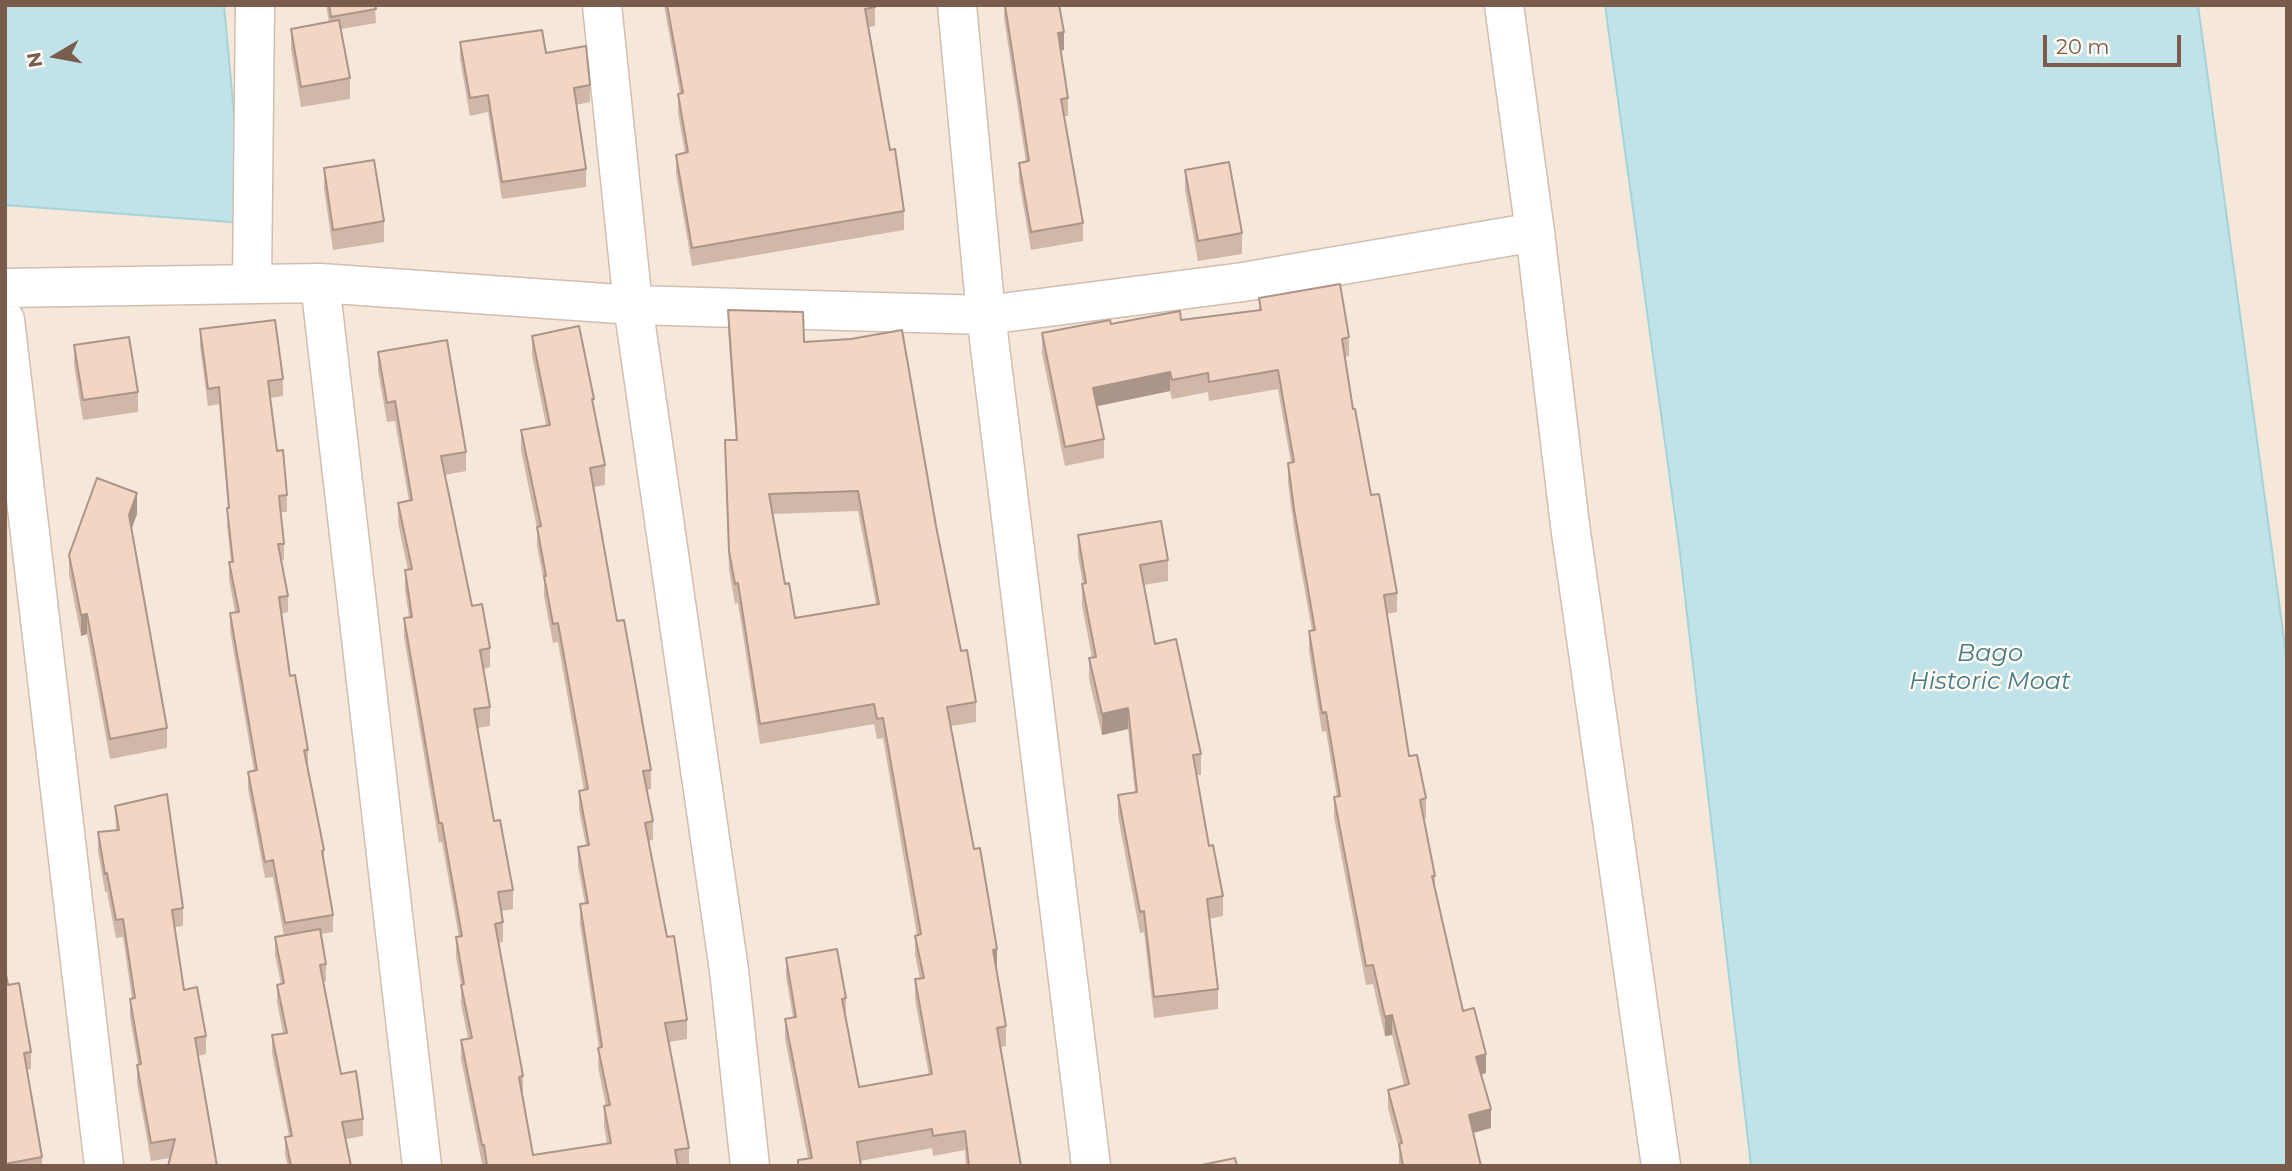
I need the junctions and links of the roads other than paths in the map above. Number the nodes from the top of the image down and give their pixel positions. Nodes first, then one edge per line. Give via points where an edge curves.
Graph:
1 (255, 5) edge
2 (603, 5) edge
3 (957, 5) edge
4 (1504, 5) edge
5 (1535, 232) junction
6 (320, 283) junction
7 (252, 284) junction
8 (5, 288) edge
9 (632, 306) junction
10 (986, 315) junction
11 (5, 320) edge
12 (104, 1166) edge
13 (422, 1166) edge
14 (750, 1166) edge
15 (1091, 1166) edge
16 (1661, 1166) edge

1 - 7 street
2 - 9 street
3 - 10 street
4 - 5 street
5 - 10 street via 1242,282
5 - 16 street via 1570,525
6 - 7 street
6 - 9 street
6 - 13 street
7 - 8 street
9 - 10 street
9 - 14 street via 729,970
10 - 15 street
11 - 12 street

